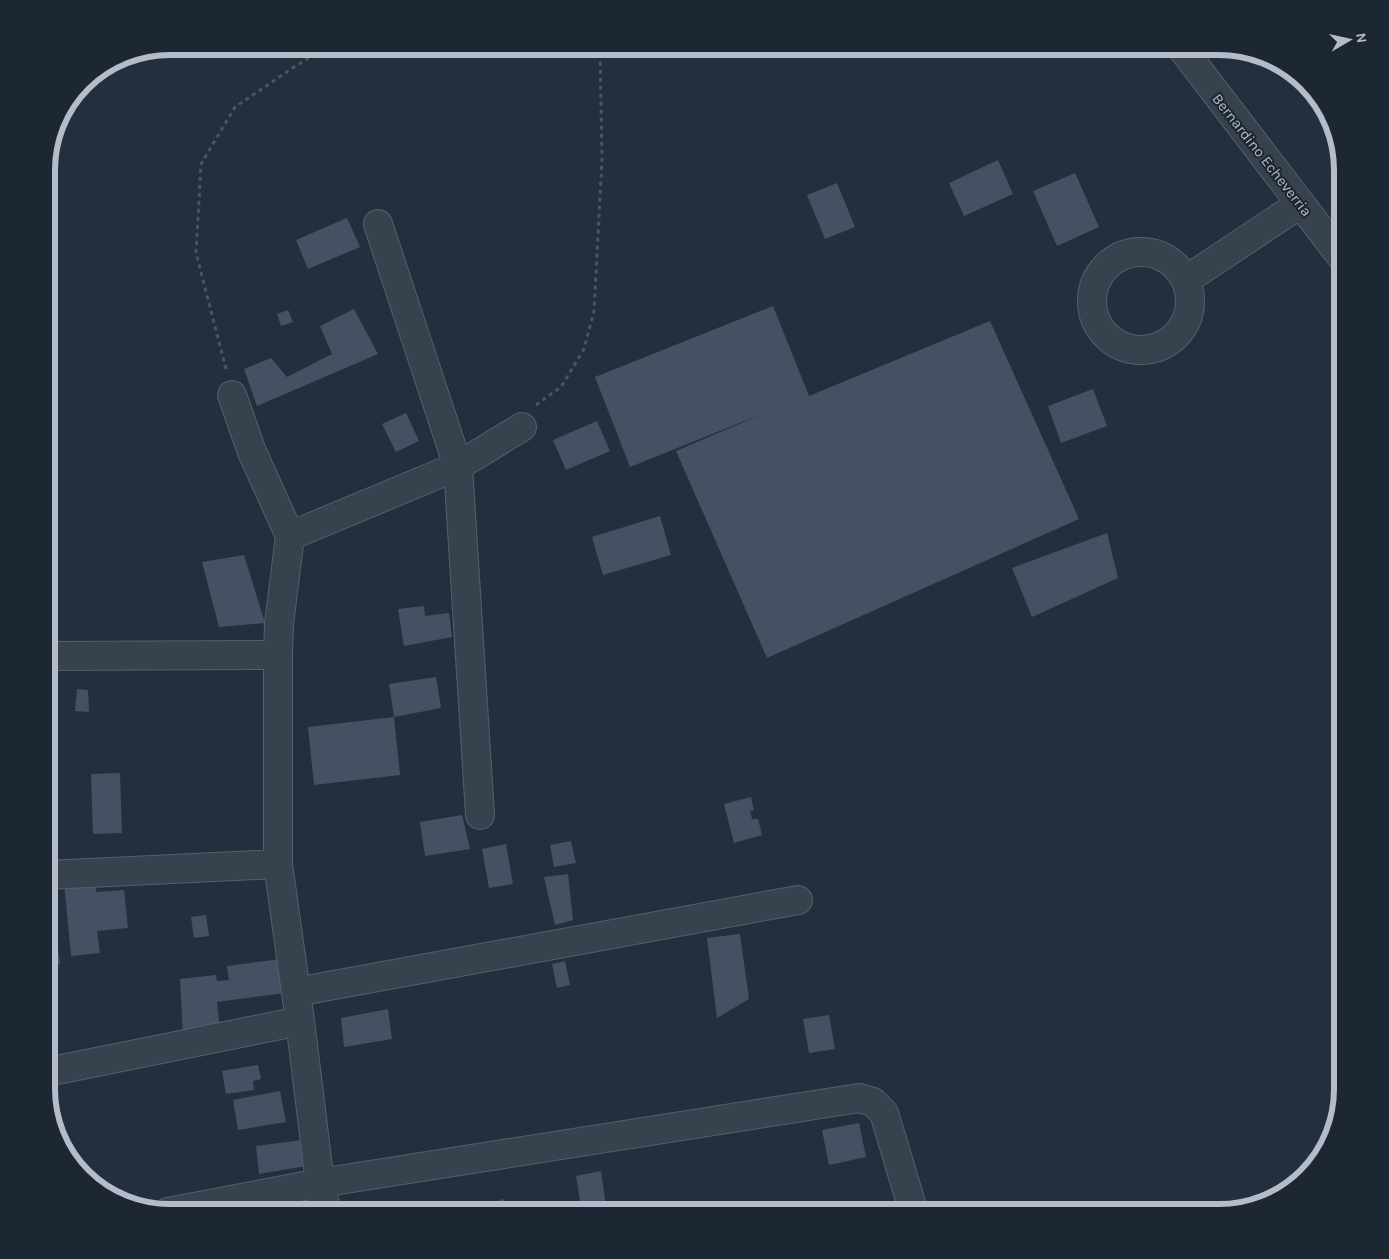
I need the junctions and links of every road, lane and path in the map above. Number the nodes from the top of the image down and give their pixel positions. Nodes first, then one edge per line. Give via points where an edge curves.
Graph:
1 (314, 55) edge
2 (600, 55) edge
3 (1185, 55) edge
4 (1300, 204) junction
5 (378, 224) dead end
6 (1334, 247) edge
7 (1186, 280) dead end
8 (232, 395) joint
9 (522, 427) joint
10 (458, 466) junction
11 (290, 536) junction
12 (278, 655) junction
13 (55, 656) edge
14 (480, 815) dead end
15 (278, 864) junction
16 (55, 875) edge
17 (798, 900) dead end
18 (296, 992) junction
19 (300, 1021) junction
20 (55, 1070) edge
21 (320, 1183) junction
22 (210, 1204) edge
23 (325, 1204) edge
24 (911, 1204) edge

1 - 8 path via 235,107 201,164 196,253
2 - 9 path via 602,159 594,311 584,349 561,387 532,408
3 - 4 street, Bernardino Echeverria
4 - 6 street, Bernardino Echeverria
4 - 7 street
5 - 10 street
8 - 11 street via 252,452
9 - 10 street
10 - 11 street
10 - 14 street
11 - 12 street
12 - 13 street
12 - 15 street
15 - 16 street
15 - 18 street
17 - 18 street
18 - 19 street
19 - 20 street
19 - 21 street
21 - 22 street
21 - 23 street
21 - 24 street via 859,1098 873,1102 884,1113

